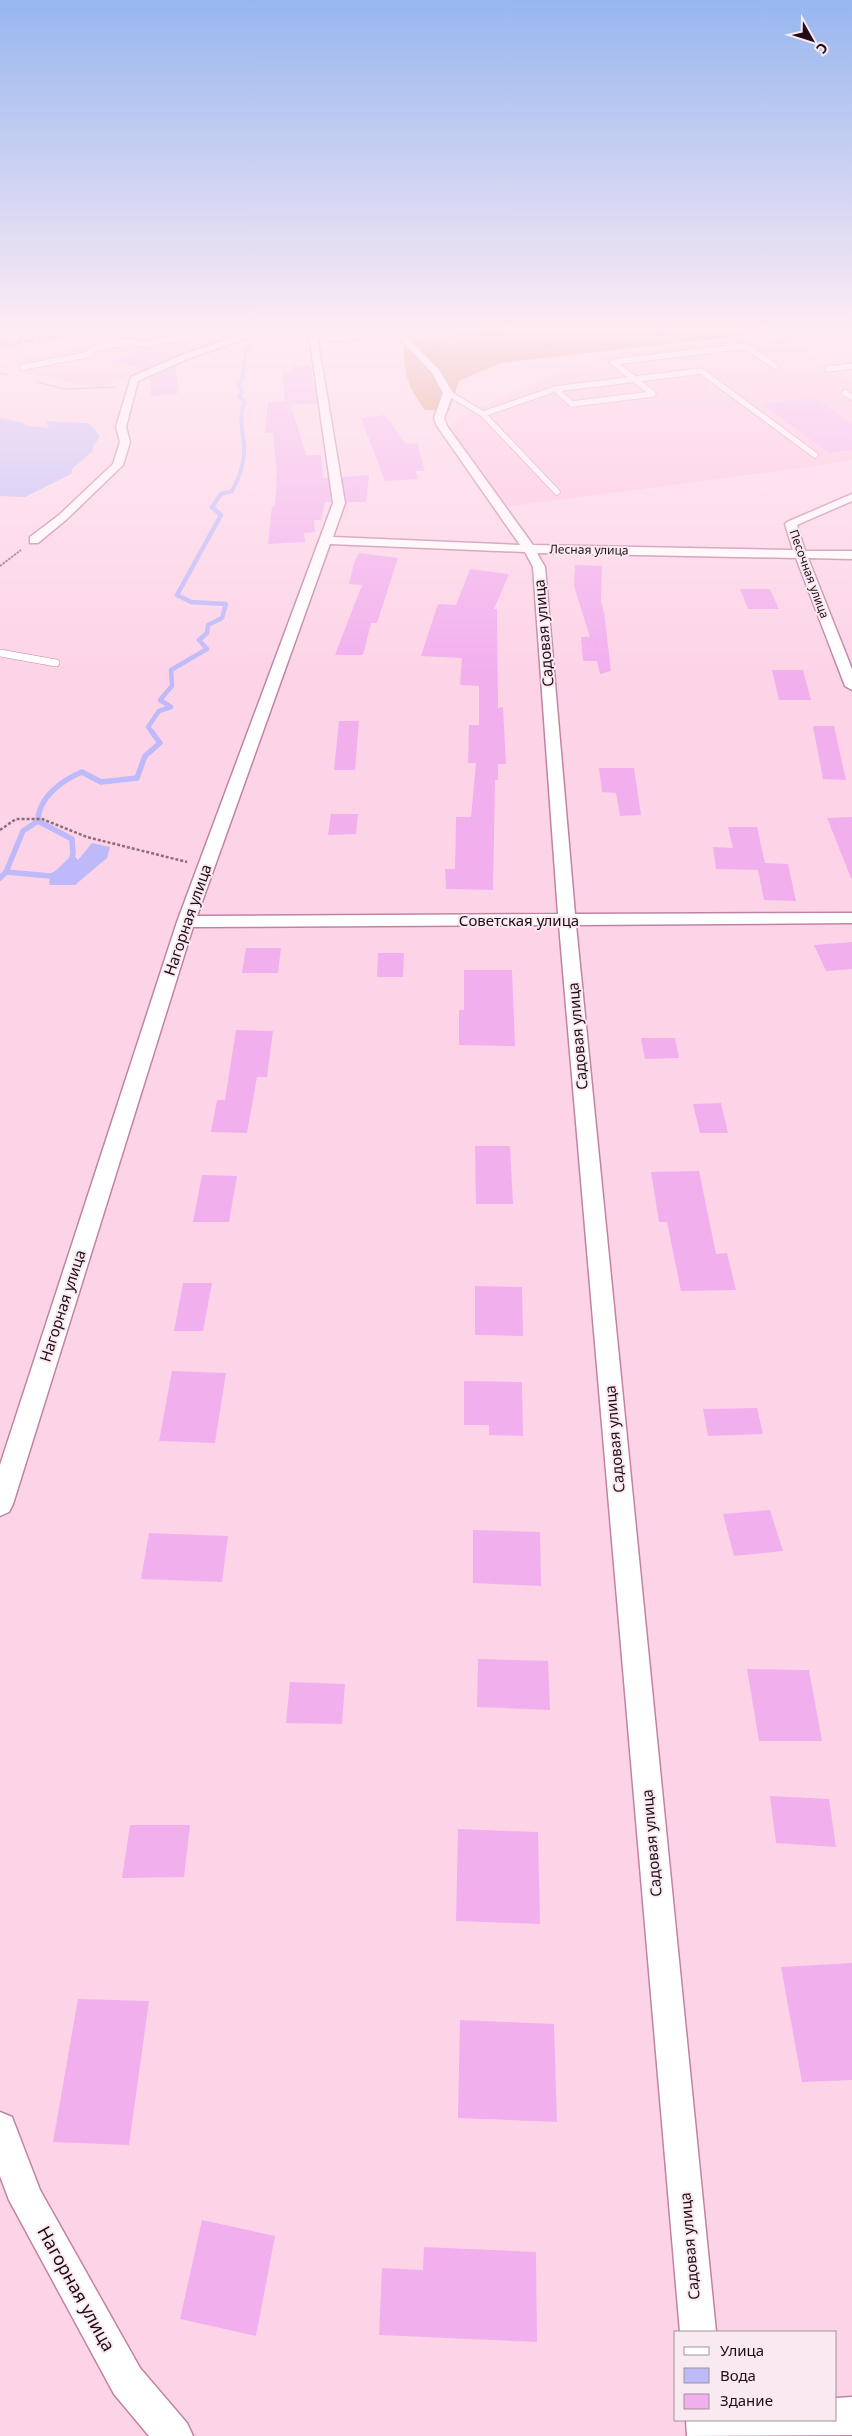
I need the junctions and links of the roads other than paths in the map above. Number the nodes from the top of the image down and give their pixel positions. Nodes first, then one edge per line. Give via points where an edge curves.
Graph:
1 (125, 445) edge
2 (330, 445) edge
3 (455, 445) edge
4 (513, 445) edge
5 (801, 445) edge
6 (815, 455) dead end
7 (557, 492) dead end
8 (852, 496) edge
9 (34, 540) road end
10 (326, 540) junction
11 (529, 549) junction
12 (800, 553) junction
13 (852, 554) edge
14 (0, 654) edge
15 (56, 663) dead end
16 (852, 686) edge
17 (852, 918) edge
18 (567, 921) junction
19 (186, 922) junction
20 (0, 1504) edge
21 (0, 2130) edge
22 (699, 2330) edge
23 (852, 2416) edge
24 (837, 2417) edge
25 (704, 2421) edge
26 (798, 2421) edge
27 (804, 2421) edge
28 (174, 2436) edge
29 (706, 2436) edge
30 (718, 2436) edge
31 (827, 2436) edge

1 - 9 street via 118,465 64,517
2 - 10 street, Нагорная улица via 339,503
3 - 11 street, Садовая улица
4 - 7 lane
5 - 6 lane
8 - 12 street, Песочная улица via 791,524
10 - 11 street, Лесная улица
10 - 19 street, Нагорная улица
11 - 12 street, Лесная улица
11 - 18 street, Садовая улица via 539,567
12 - 13 street, Лесная улица
12 - 16 street, Песочная улица
14 - 15 lane
17 - 18 street, Советская улица
18 - 19 street, Советская улица
18 - 22 street, Садовая улица
19 - 20 street, Нагорная улица
21 - 28 street, Нагорная улица via 26,2200 127,2381
23 - 24 street
25 - 29 street
26 - 30 street
27 - 31 street

